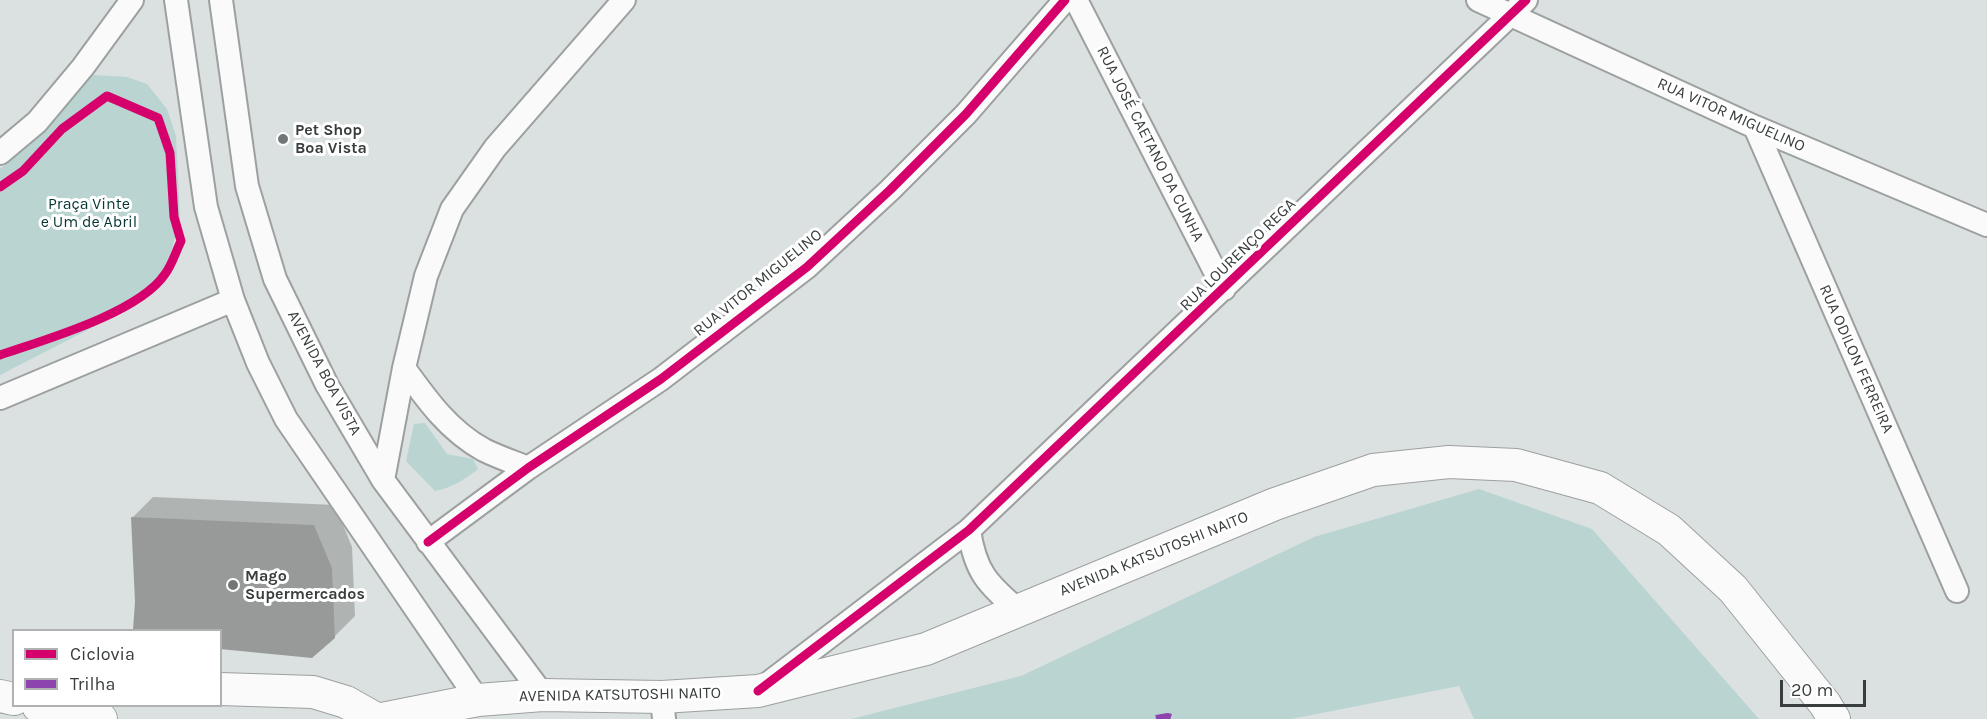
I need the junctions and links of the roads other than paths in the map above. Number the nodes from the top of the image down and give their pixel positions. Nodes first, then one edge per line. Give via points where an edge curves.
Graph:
1 (132, 0) edge
2 (176, 0) edge
3 (220, 0) edge
4 (624, 0) edge
5 (1065, 0) edge
6 (1076, 0) edge
7 (1478, 0) edge
8 (1519, 7) edge
9 (1755, 127) junction
10 (0, 153) edge
11 (1987, 225) edge
12 (1224, 289) junction
13 (233, 300) junction
14 (404, 368) junction
15 (0, 398) edge
16 (528, 468) junction
17 (383, 480) junction
18 (969, 530) junction
19 (428, 542) junction
20 (1957, 591) dead end
21 (1018, 610) junction
22 (222, 688) edge
23 (758, 691) junction
24 (543, 695) junction
25 (478, 700) junction
26 (44, 707) edge
27 (663, 708) edge
28 (94, 712) edge
29 (376, 719) edge
30 (382, 719) edge
31 (1834, 719) edge

1 - 10 street via 37,122
2 - 13 street via 206,207
3 - 17 street, AVENIDA BOA VISTA via 247,186 275,279 327,385
4 - 14 street via 495,148 452,209 426,276
5 - 16 street, RUA VITOR MIGUELINO via 966,114 807,267 661,379
6 - 12 street, RUA JOSÉ CAETANO DA CUNHA
7 - 8 street, RUA VITOR MIGUELINO
8 - 9 street, RUA VITOR MIGUELINO
8 - 12 street, RUA LOURENÇO REGA
9 - 11 street, RUA VITOR MIGUELINO
9 - 20 street, RUA ODILON FERREIRA
12 - 18 street, RUA LOURENÇO REGA
13 - 15 street
13 - 25 street via 286,419
14 - 16 street via 432,407 455,430 485,450
14 - 17 street
16 - 19 street, RUA VITOR MIGUELINO
17 - 19 street, AVENIDA BOA VISTA
18 - 21 street via 978,568 998,594
18 - 23 street, RUA LOURENÇO REGA
19 - 24 street, AVENIDA BOA VISTA
21 - 23 main road, AVENIDA KATSUTOSHI NAITO via 926,649
21 - 31 main road, AVENIDA KATSUTOSHI NAITO via 1275,504 1373,470 1449,462 1516,465 1600,488 1669,530 1733,589
22 - 29 main road via 313,692 346,702
23 - 27 main road, AVENIDA KATSUTOSHI NAITO
24 - 25 main road, AVENIDA KATSUTOSHI NAITO
24 - 27 main road, AVENIDA KATSUTOSHI NAITO
25 - 30 main road, AVENIDA KATSUTOSHI NAITO
26 - 28 main road

